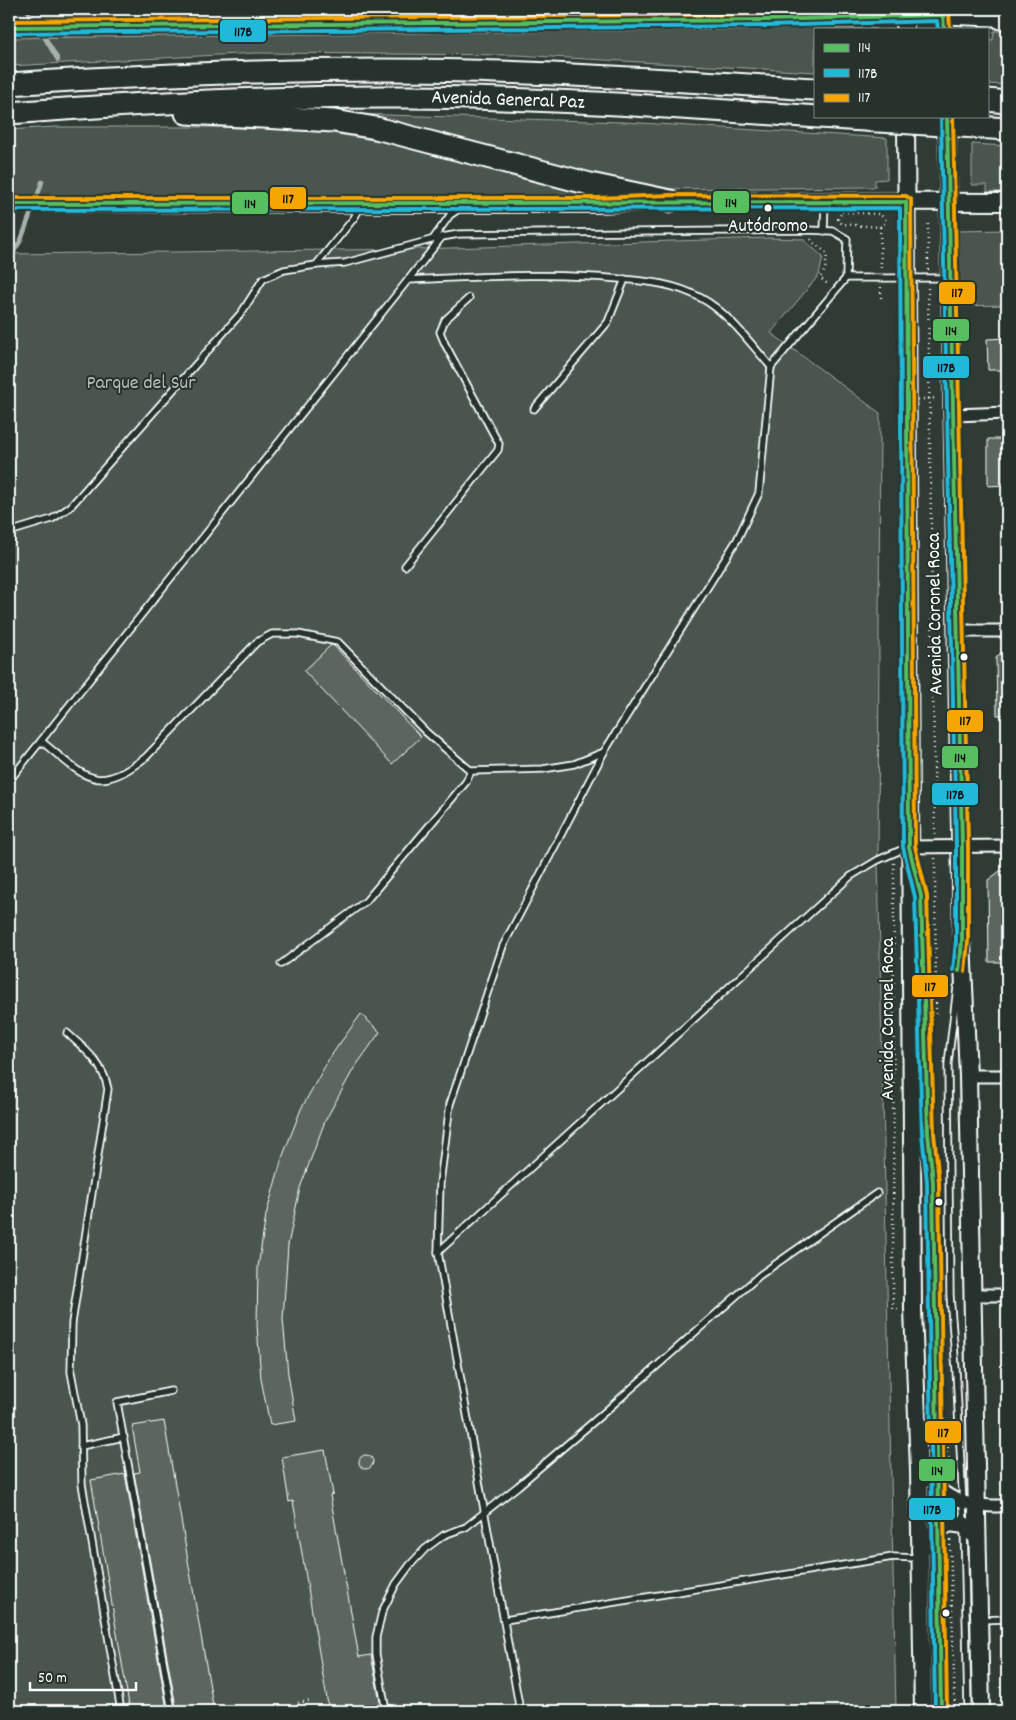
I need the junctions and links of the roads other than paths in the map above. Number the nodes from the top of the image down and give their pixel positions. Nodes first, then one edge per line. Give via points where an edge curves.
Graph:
1 (357, 16) edge
2 (905, 17) edge
3 (943, 17) edge
4 (1005, 18) edge
5 (12, 27) edge
6 (9, 84) edge
7 (814, 90) edge
8 (988, 100) edge
9 (1007, 102) edge
10 (78, 108) junction
11 (9, 113) edge
12 (814, 117) edge
13 (833, 118) edge
14 (906, 118) edge
15 (947, 118) edge
16 (1007, 129) edge
17 (670, 201) junction
18 (825, 202) junction
19 (906, 202) junction
20 (1007, 202) edge
21 (950, 203) junction
22 (9, 204) edge
23 (362, 204) junction
24 (467, 204) junction
25 (824, 231) junction
26 (442, 238) junction
27 (433, 239) junction
28 (316, 265) junction
29 (846, 278) junction
30 (906, 278) junction
31 (951, 278) junction
32 (625, 279) junction
33 (408, 280) junction
34 (469, 298) dead end
35 (771, 367) junction
36 (534, 410) dead end
37 (1007, 413) edge
38 (954, 415) junction
39 (9, 532) edge
40 (405, 566) dead end
41 (1007, 631) edge
42 (958, 632) junction
43 (41, 742) junction
44 (604, 752) junction
45 (471, 771) junction
46 (9, 781) edge
47 (962, 846) junction
48 (1007, 846) edge
49 (909, 847) junction
50 (962, 941) junction
51 (281, 964) dead end
52 (66, 1033) dead end
53 (968, 1076) junction
54 (1007, 1076) edge
55 (877, 1193) dead end
56 (438, 1252) junction
57 (973, 1295) junction
58 (1007, 1295) edge
59 (171, 1392) dead end
60 (124, 1437) junction
61 (81, 1446) junction
62 (919, 1471) junction
63 (937, 1487) junction
64 (969, 1505) junction
65 (1007, 1506) edge
66 (484, 1513) junction
67 (950, 1526) junction
68 (977, 1537) junction
69 (920, 1554) junction
70 (1007, 1619) edge
71 (505, 1620) junction
72 (980, 1620) junction
73 (121, 1711) edge
74 (172, 1711) edge
75 (386, 1711) edge
76 (520, 1711) edge
77 (922, 1711) edge
78 (941, 1711) edge
79 (968, 1711) edge
80 (981, 1711) edge

1 - 2 main road via 766,20
1 - 5 main road
2 - 3 main road
3 - 4 main road
6 - 7 highway, Avenida General Paz via 201,72 466,71
8 - 9 highway
10 - 11 highway, Avenida General Paz
10 - 12 highway, Avenida General Paz, bridge via 225,99 410,97 650,106
10 - 17 highway via 334,121 376,128 590,184
13 - 16 highway, Avenida General Paz, bridge
14 - 19 main road, Avenida Coronel Roca
15 - 21 main road, Avenida Coronel Roca
17 - 18 main road
17 - 24 main road
18 - 19 main road
18 - 25 lane
19 - 21 main road
19 - 30 main road, Avenida Coronel Roca
20 - 21 main road
21 - 31 main road, Avenida Coronel Roca
22 - 23 main road
23 - 24 main road
23 - 28 lane
24 - 27 lane via 450,215
25 - 26 lane via 459,234
25 - 29 lane via 832,231 847,239
26 - 27 lane
26 - 33 lane
27 - 28 lane via 345,263
28 - 39 lane via 284,270 263,279 242,312 70,506 52,520
29 - 30 lane
29 - 35 lane
30 - 31 lane
30 - 49 main road, Avenida Coronel Roca
31 - 38 main road, Avenida Coronel Roca
32 - 33 lane via 539,274
32 - 35 lane via 661,284 701,298 717,308
32 - 36 lane via 608,322
33 - 43 lane
34 - 40 lane via 445,320 440,332 499,444 498,450
35 - 44 lane via 759,493 737,540
37 - 38 street
38 - 42 main road, Avenida Coronel Roca
41 - 42 street
42 - 47 main road, Avenida Coronel Roca
43 - 45 lane via 80,772 107,781 126,773 146,757 257,642 272,634 298,634 338,642 426,732
43 - 46 lane
44 - 45 lane via 574,764 543,769
44 - 56 lane via 504,946 450,1104 440,1182
45 - 51 lane via 466,782 366,901
47 - 48 street
47 - 49 street
47 - 50 main road, Avenida Coronel Roca
49 - 56 lane via 851,876
49 - 62 main road, Avenida Coronel Roca via 913,1310
49 - 63 lane via 921,896 928,1133 933,1182
50 - 53 main road, Avenida Coronel Roca
50 - 64 lane via 948,1064 950,1310
52 - 61 lane via 99,1063 106,1075 108,1089 72,1323 71,1372
53 - 54 street
53 - 57 main road, Avenida Coronel Roca
55 - 66 lane via 760,1275
56 - 66 lane
57 - 58 street
57 - 64 main road, Avenida Coronel Roca
59 - 60 lane via 117,1402
60 - 61 lane
60 - 74 lane
61 - 73 lane via 82,1484
62 - 63 street
62 - 69 main road, Avenida Coronel Roca
63 - 64 street
63 - 67 lane
64 - 65 street
64 - 67 lane
64 - 68 main road, Avenida Coronel Roca
66 - 71 lane
66 - 75 lane via 466,1527 444,1535 425,1549 400,1577 385,1605 376,1637 376,1654
67 - 68 main road
67 - 69 main road
67 - 78 lane
67 - 79 lane
68 - 72 main road, Avenida Coronel Roca
69 - 71 lane
69 - 77 main road, Avenida Coronel Roca
70 - 72 lane
71 - 76 lane
72 - 80 main road, Avenida Coronel Roca

